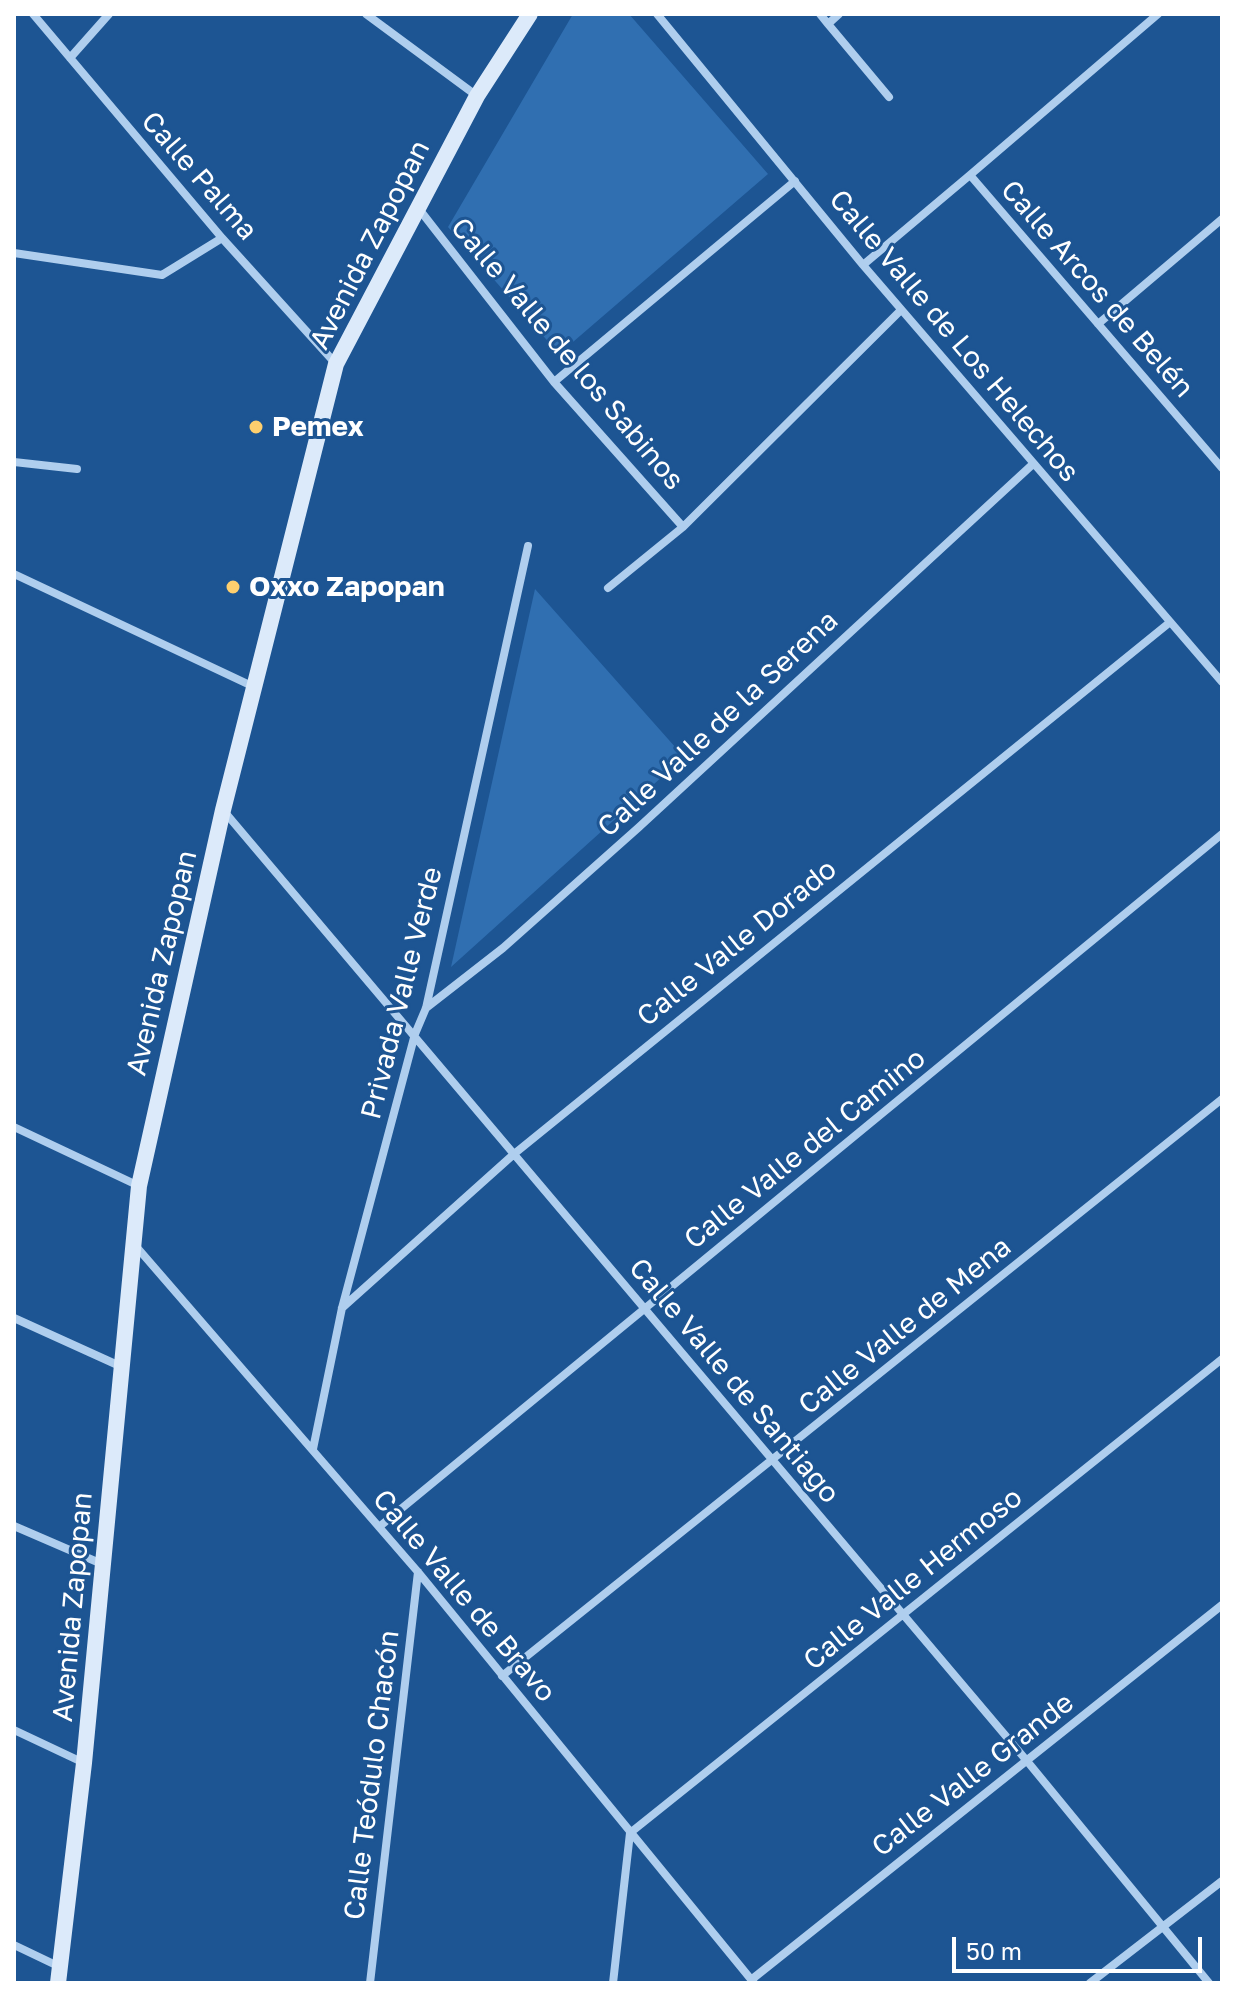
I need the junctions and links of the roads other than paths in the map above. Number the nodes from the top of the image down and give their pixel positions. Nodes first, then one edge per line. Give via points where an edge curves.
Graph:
1 (33, 14) edge
2 (109, 14) edge
3 (366, 14) edge
4 (530, 14) edge
5 (657, 14) edge
6 (820, 14) edge
7 (839, 14) edge
8 (1158, 14) edge
9 (828, 24) junction
10 (70, 58) junction
11 (477, 96) junction
12 (889, 97) dead end
13 (970, 175) junction
14 (795, 181) junction
15 (418, 209) junction
16 (1222, 219) edge
17 (222, 238) junction
18 (14, 253) edge
19 (863, 265) junction
20 (901, 310) junction
21 (1098, 324) junction
22 (336, 364) junction
23 (554, 382) junction
24 (14, 462) edge
25 (1033, 464) junction
26 (1222, 468) edge
27 (77, 469) dead end
28 (683, 527) junction
29 (528, 546) dead end
30 (14, 574) edge
31 (608, 588) dead end
32 (1169, 623) junction
33 (1222, 682) edge
34 (252, 686) junction
35 (223, 810) junction
36 (1222, 834) edge
37 (426, 1008) junction
38 (415, 1034) junction
39 (1222, 1099) edge
40 (14, 1127) edge
41 (514, 1154) junction
42 (139, 1186) junction
43 (133, 1244) junction
44 (342, 1308) junction
45 (645, 1309) junction
46 (14, 1318) edge
47 (1222, 1359) edge
48 (122, 1367) junction
49 (313, 1449) junction
50 (773, 1461) junction
51 (14, 1526) edge
52 (379, 1527) junction
53 (102, 1564) junction
54 (418, 1572) junction
55 (1222, 1605) edge
56 (903, 1616) junction
57 (502, 1676) junction
58 (14, 1730) edge
59 (1027, 1761) junction
60 (84, 1763) junction
61 (630, 1833) junction
62 (1222, 1881) edge
63 (1162, 1928) junction
64 (14, 1945) edge
65 (59, 1975) edge
66 (752, 1981) edge
67 (370, 1983) edge
68 (613, 1983) edge
69 (1090, 1983) edge
70 (1209, 1983) edge

1 - 10 street, Calle Palma
2 - 10 street
3 - 11 street
4 - 11 main road, Avenida Zapopan
5 - 14 street, Calle Valle de Los Helechos
6 - 9 street
7 - 9 street
8 - 13 street, Calle Arcos de Belén
9 - 12 street
10 - 17 street, Calle Palma
11 - 15 main road, Avenida Zapopan
13 - 19 street, Calle Arcos de Belén
13 - 21 street, Calle Arcos de Belén
14 - 19 street, Calle Valle de Los Helechos
14 - 23 street
15 - 22 main road, Avenida Zapopan
15 - 23 street, Calle Valle de los Sabinos
16 - 21 street
17 - 18 street via 162,275
17 - 22 street, Calle Palma
19 - 20 street, Calle Valle de Los Helechos
20 - 25 street, Calle Valle de Los Helechos
20 - 28 street
21 - 26 street, Calle Arcos de Belén
22 - 34 main road, Avenida Zapopan
23 - 28 street, Calle Valle de los Sabinos
24 - 27 street
25 - 32 street, Calle Valle de Los Helechos
25 - 37 street, Calle Valle de la Serena via 627,838
28 - 31 street
29 - 37 street, Privada Valle Verde
30 - 34 street
32 - 33 street, Calle Valle de Los Helechos
32 - 41 street, Calle Valle Dorado
34 - 35 main road, Avenida Zapopan
35 - 38 street, Calle Valle de Santiago
35 - 42 main road, Avenida Zapopan
36 - 45 street, Calle Valle del Camino
37 - 38 street, Privada Valle Verde
38 - 41 street, Calle Valle de Santiago
38 - 44 street, Privada Valle Verde
39 - 50 street, Calle Valle de Mena
40 - 42 street
41 - 44 street, Calle Valle Dorado
41 - 45 street, Calle Valle de Santiago
42 - 43 main road, Avenida Zapopan
43 - 48 main road, Avenida Zapopan
43 - 49 street, Calle Valle de Bravo
44 - 49 street, Privada Valle Verde
45 - 50 street, Calle Valle de Santiago
45 - 52 street, Calle Valle del Camino
46 - 48 street
47 - 56 street, Calle Valle Hermoso
48 - 53 main road, Avenida Zapopan
49 - 52 street, Calle Valle de Bravo
50 - 56 street, Calle Valle de Santiago
50 - 57 street, Calle Valle de Mena
51 - 53 street
52 - 54 street, Calle Valle de Bravo
53 - 60 main road, Avenida Zapopan
54 - 57 street, Calle Valle de Bravo
54 - 67 street, Calle Teódulo Chacón
55 - 59 street, Calle Valle Grande
56 - 59 street, Calle Valle de Santiago
56 - 61 street, Calle Valle Hermoso
57 - 61 street, Calle Valle de Bravo
58 - 60 street
59 - 63 street, Calle Valle de Santiago
59 - 66 street, Calle Valle Grande
60 - 65 main road, Avenida Zapopan
61 - 66 street, Calle Valle de Bravo
61 - 68 street
62 - 63 street
63 - 69 street
63 - 70 street, Calle Valle de Santiago
64 - 65 street

